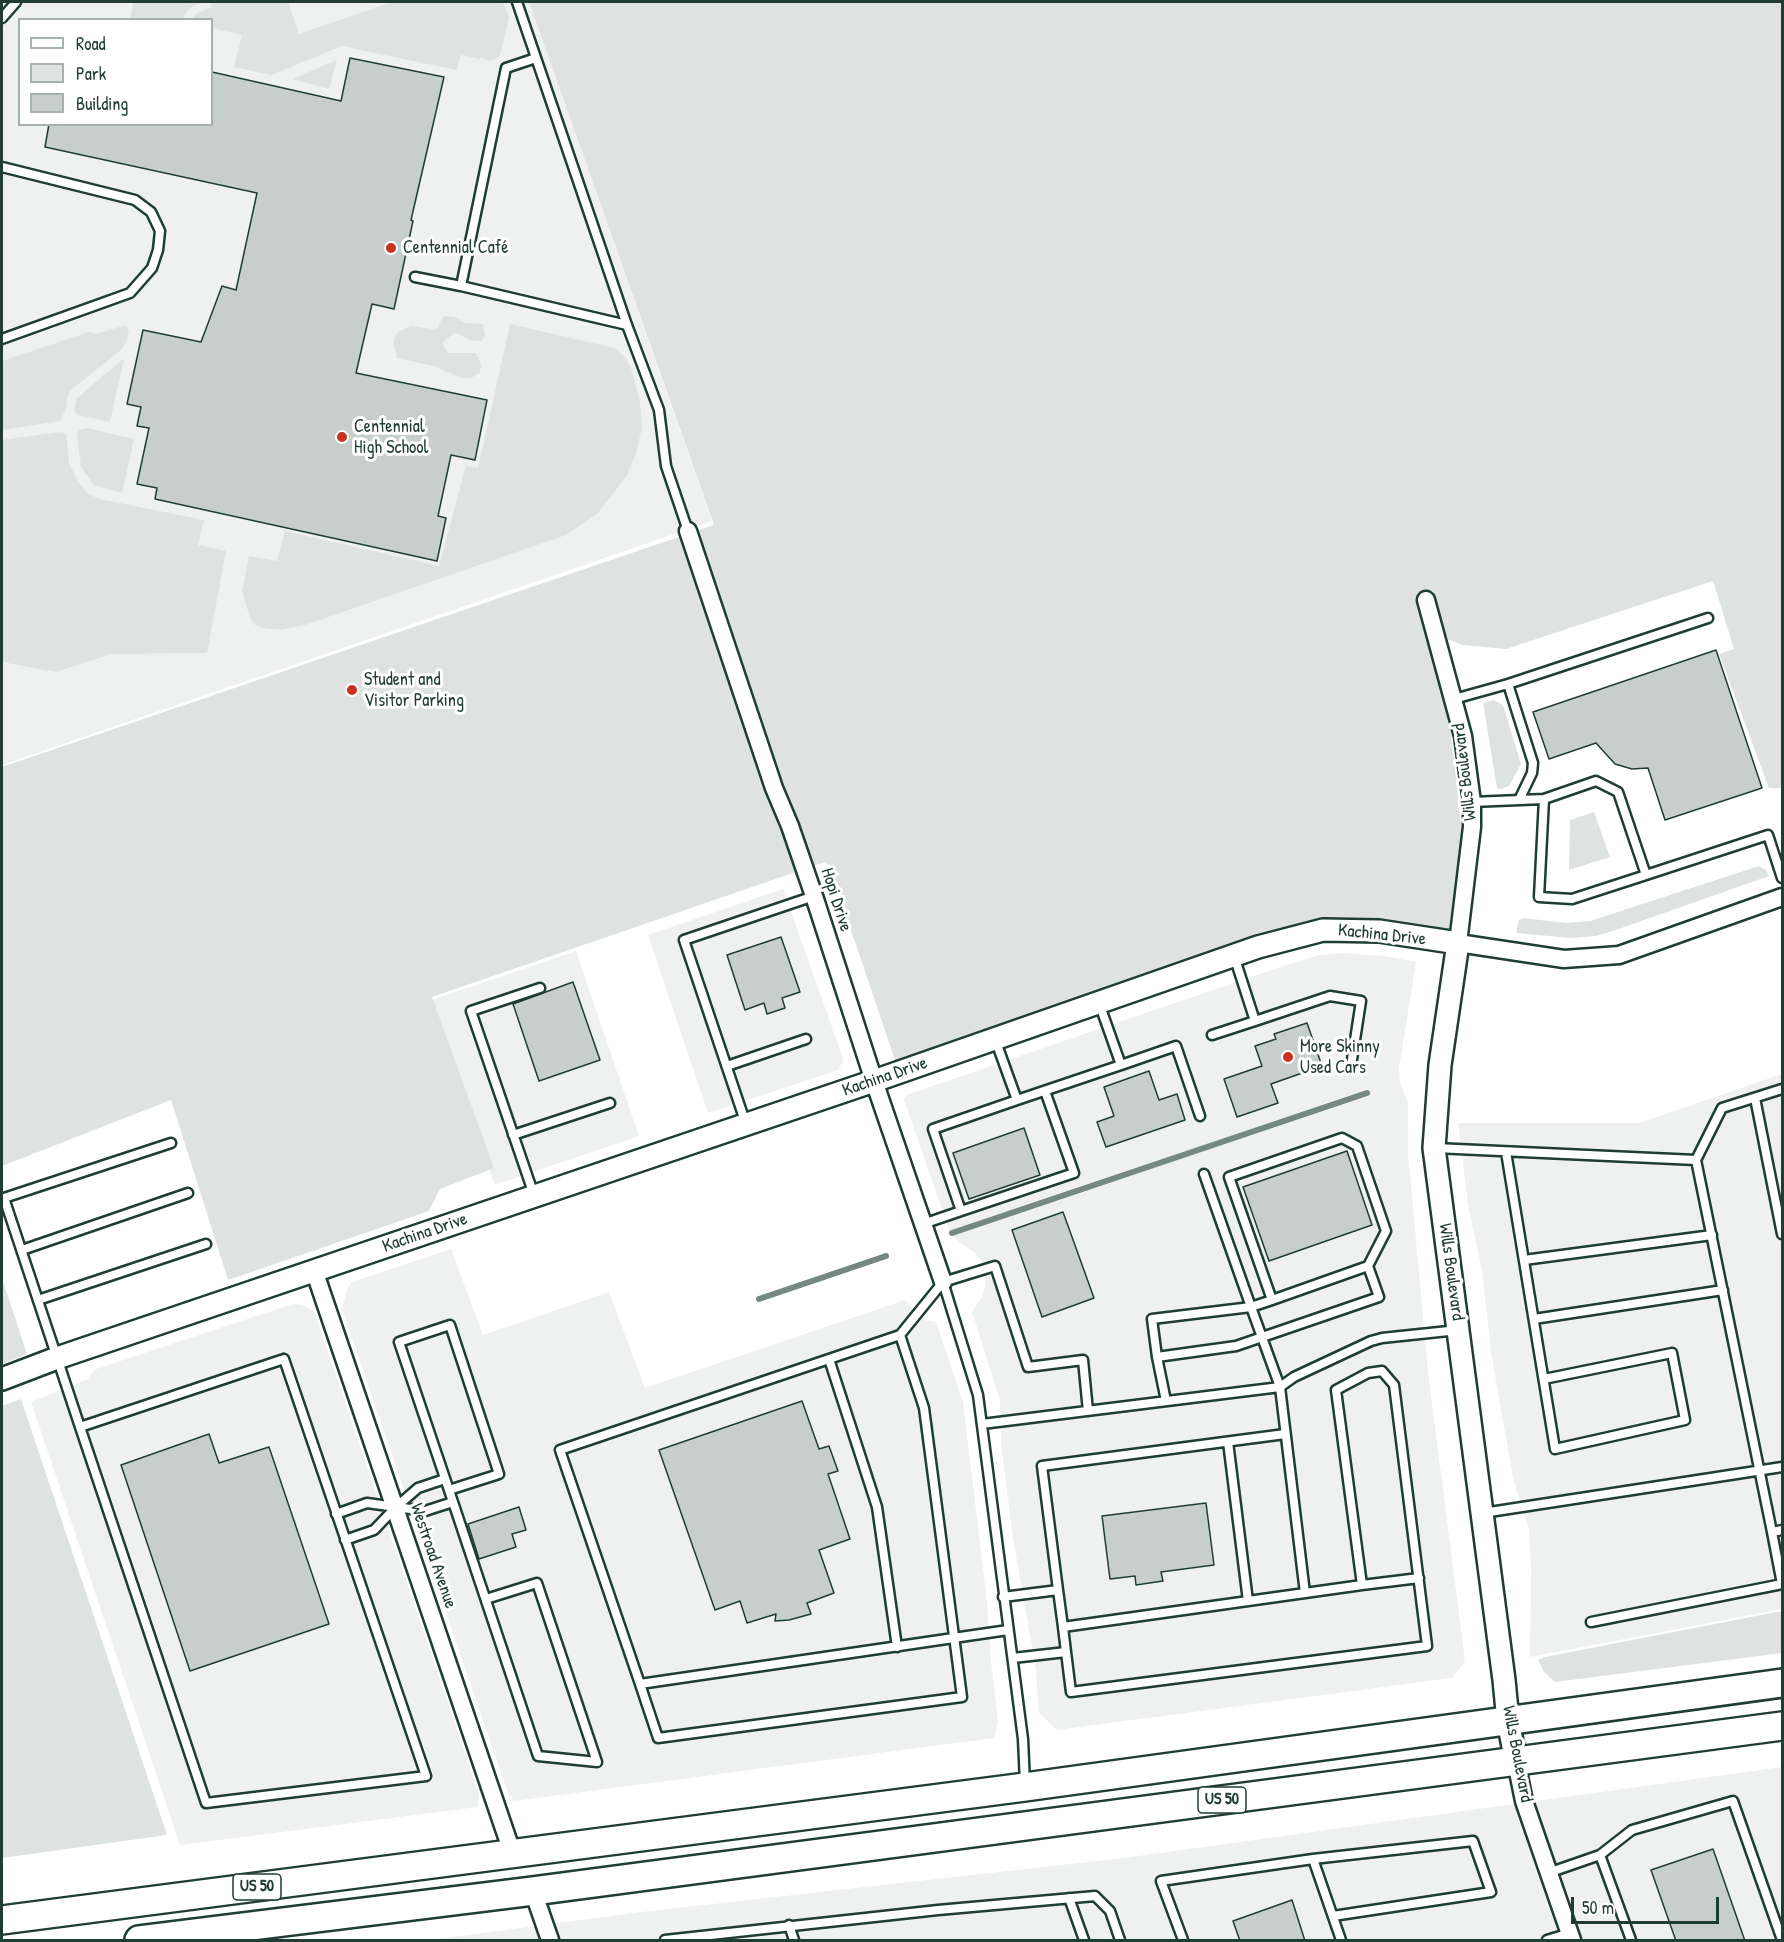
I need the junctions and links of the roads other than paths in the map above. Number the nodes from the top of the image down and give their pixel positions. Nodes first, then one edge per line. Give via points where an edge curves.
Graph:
1 (16, 2) edge
2 (517, 2) edge
3 (2, 18) edge
4 (536, 58) junction
5 (2, 167) edge
6 (415, 277) dead end
7 (461, 286) junction
8 (627, 325) junction
9 (2, 339) edge
10 (688, 531) joint
11 (1426, 600) dead end
12 (1708, 618) dead end
13 (1508, 684) junction
14 (1454, 699) junction
15 (1544, 799) junction
16 (1519, 800) junction
17 (1472, 802) junction
18 (1646, 875) junction
19 (1782, 878) edge
20 (814, 896) junction
21 (1782, 897) edge
22 (1458, 944) junction
23 (1233, 956) junction
24 (540, 988) dead end
25 (1099, 1003) junction
26 (1255, 1021) junction
27 (1212, 1035) dead end
28 (995, 1038) junction
29 (806, 1039) dead end
30 (1121, 1065) junction
31 (727, 1066) junction
32 (1351, 1066) dead end
33 (874, 1081) junction
34 (1782, 1089) edge
35 (1045, 1091) junction
36 (1755, 1098) junction
37 (1017, 1100) junction
38 (610, 1103) dead end
39 (1200, 1116) dead end
40 (746, 1124) junction
41 (513, 1135) junction
42 (171, 1143) dead end
43 (1434, 1148) junction
44 (1506, 1152) junction
45 (1696, 1160) junction
46 (1204, 1174) dead end
47 (188, 1193) dead end
48 (534, 1196) junction
49 (961, 1211) junction
50 (923, 1224) junction
51 (1782, 1234) edge
52 (1712, 1235) junction
53 (206, 1244) dead end
54 (22, 1250) junction
55 (1524, 1260) junction
56 (1368, 1266) junction
57 (314, 1270) junction
58 (943, 1282) junction
59 (1723, 1290) junction
60 (38, 1300) junction
61 (1272, 1300) junction
62 (1251, 1307) junction
63 (1534, 1319) junction
64 (1458, 1330) junction
65 (900, 1335) junction
66 (1262, 1338) junction
67 (1156, 1357) junction
68 (57, 1358) junction
69 (829, 1359) junction
70 (2, 1379) edge
71 (1544, 1379) junction
72 (1280, 1387) junction
73 (1166, 1401) junction
74 (1088, 1411) junction
75 (982, 1424) junction
76 (80, 1427) junction
77 (1285, 1434) junction
78 (1227, 1442) junction
79 (1782, 1467) edge
80 (1760, 1472) junction
81 (445, 1479) junction
82 (449, 1490) junction
83 (453, 1502) junction
84 (396, 1507) junction
85 (1482, 1513) junction
86 (336, 1514) junction
87 (1782, 1530) edge
88 (1772, 1532) junction
89 (345, 1540) junction
90 (1419, 1578) junction
91 (1782, 1584) edge
92 (1362, 1585) junction
93 (1058, 1590) junction
94 (1305, 1593) junction
95 (1003, 1597) junction
96 (486, 1599) junction
97 (1248, 1601) junction
98 (1591, 1622) dead end
99 (1063, 1627) junction
100 (1008, 1630) junction
101 (953, 1639) junction
102 (897, 1647) junction
103 (1066, 1652) junction
104 (1013, 1658) junction
105 (1782, 1683) edge
106 (640, 1684) junction
107 (1508, 1721) junction
108 (1782, 1726) edge
109 (1516, 1762) junction
110 (1025, 1787) junction
111 (513, 1855) junction
112 (1600, 1855) junction
113 (1313, 1859) junction
114 (1548, 1873) junction
115 (533, 1891) junction
116 (1069, 1898) junction
117 (1333, 1916) junction
118 (2, 1920) edge
119 (789, 1925) junction
120 (1571, 1937) edge
121 (1782, 1940) edge
122 (138, 1941) edge
123 (550, 1941) edge
124 (664, 1941) edge
125 (794, 1941) edge
126 (1084, 1941) edge
127 (1120, 1941) edge
128 (1183, 1941) edge
129 (1341, 1941) edge
130 (1547, 1941) edge
131 (1630, 1941) edge

1 - 3 lane
2 - 4 lane
4 - 7 lane via 506,68
4 - 8 lane
5 - 9 lane via 135,200 151,212 160,231 152,268 130,293
6 - 7 lane
7 - 8 lane
8 - 10 lane via 659,410 666,466
10 - 20 street, Hopi Drive
11 - 14 street, Wills Boulevard
12 - 13 lane
13 - 14 lane
13 - 16 lane via 1533,763
14 - 17 street, Wills Boulevard
15 - 16 lane
15 - 18 lane via 1596,781 1618,792
15 - 18 lane via 1539,897 1572,899
16 - 17 lane
17 - 22 street, Wills Boulevard
18 - 19 lane via 1768,835
20 - 31 lane via 684,940
20 - 33 street, Hopi Drive
21 - 22 street, Kachina Drive via 1618,956 1564,959
22 - 23 street, Kachina Drive via 1379,931 1323,930
22 - 43 street, Wills Boulevard via 1440,1065
23 - 25 street, Kachina Drive
23 - 26 lane
24 - 41 lane via 471,1011
25 - 28 street, Kachina Drive
25 - 30 lane
26 - 27 lane
26 - 32 lane via 1330,996 1361,1001
28 - 33 street, Kachina Drive
28 - 37 lane
29 - 31 lane
30 - 35 lane
30 - 39 lane via 1176,1046
31 - 40 lane
33 - 40 street, Kachina Drive
33 - 50 street, Hopi Drive
34 - 36 lane
35 - 37 lane
35 - 49 lane via 1074,1173
36 - 45 lane via 1722,1108
36 - 51 lane
37 - 49 lane via 933,1129
38 - 41 lane
40 - 48 street, Kachina Drive
41 - 48 lane
42 - 54 lane via 4,1198
43 - 44 lane
43 - 64 street, Wills Boulevard
44 - 45 lane
44 - 55 lane
45 - 52 lane
46 - 62 lane
47 - 54 lane
48 - 57 street, Kachina Drive
49 - 50 lane
50 - 58 street, Hopi Drive
52 - 55 lane
52 - 59 lane
53 - 60 lane
54 - 60 lane
55 - 63 lane
56 - 61 lane
56 - 61 lane via 1386,1231 1357,1146 1342,1138 1229,1177
56 - 66 lane via 1379,1297
57 - 68 street, Kachina Drive
57 - 84 street, Westroad Avenue
58 - 65 lane
58 - 74 lane via 995,1266 1028,1366 1083,1360
58 - 75 lane via 978,1395
59 - 63 lane
59 - 80 lane
60 - 68 lane
61 - 62 lane
62 - 66 lane
62 - 67 lane via 1152,1319
63 - 71 lane
64 - 72 lane via 1371,1341
64 - 85 street, Wills Boulevard
65 - 69 lane
65 - 101 lane via 924,1408
66 - 67 lane via 1236,1347
66 - 72 lane
67 - 73 lane
68 - 70 street, Kachina Drive
68 - 76 lane
69 - 102 lane via 877,1506
69 - 106 lane via 560,1450
71 - 71 lane via 1555,1449 1685,1420 1672,1353
72 - 73 lane
72 - 77 lane
73 - 74 lane
74 - 75 lane
75 - 95 lane
76 - 86 lane via 284,1359
76 - 89 lane via 206,1803 426,1776
77 - 78 lane
77 - 94 lane
78 - 93 lane via 1042,1466
78 - 97 lane
79 - 80 lane
80 - 85 lane
80 - 88 lane
81 - 82 lane
81 - 82 lane via 399,1341 450,1325 499,1474
81 - 84 lane via 418,1488
82 - 83 lane
83 - 84 lane via 425,1511
83 - 96 lane
84 - 86 lane via 367,1503
84 - 89 lane via 374,1530
84 - 111 street, Westroad Avenue
85 - 107 street, Wills Boulevard
86 - 89 lane
87 - 88 lane
88 - 91 lane
90 - 92 lane
90 - 92 lane via 1394,1385 1382,1371 1376,1371 1336,1390
90 - 103 lane via 1427,1646 1071,1692
91 - 98 lane
92 - 94 lane
93 - 95 lane
93 - 99 lane
94 - 97 lane
95 - 100 lane
96 - 96 lane via 537,1583 597,1762 538,1756
97 - 99 lane
99 - 103 lane
100 - 101 lane
100 - 104 lane
101 - 102 lane
101 - 106 lane via 962,1697 658,1738
102 - 106 lane
103 - 104 lane
104 - 110 lane
105 - 107 highway, US 50
107 - 109 street, Wills Boulevard
107 - 110 highway, US 50
108 - 109 highway, US 50
109 - 114 street, Wills Boulevard via 1524,1801
109 - 115 highway, US 50
110 - 111 highway, US 50
111 - 118 highway, US 50
112 - 114 lane
112 - 121 lane via 1632,1830 1733,1801
112 - 131 lane
113 - 117 lane
113 - 117 lane via 1473,1841 1491,1892
113 - 128 lane via 1161,1881
114 - 120 street, Wills Boulevard
115 - 122 highway, US 50
115 - 123 street
116 - 119 lane
116 - 126 lane
116 - 127 lane via 1095,1896 1110,1911
117 - 129 lane
119 - 124 lane
119 - 125 lane
120 - 130 lane

